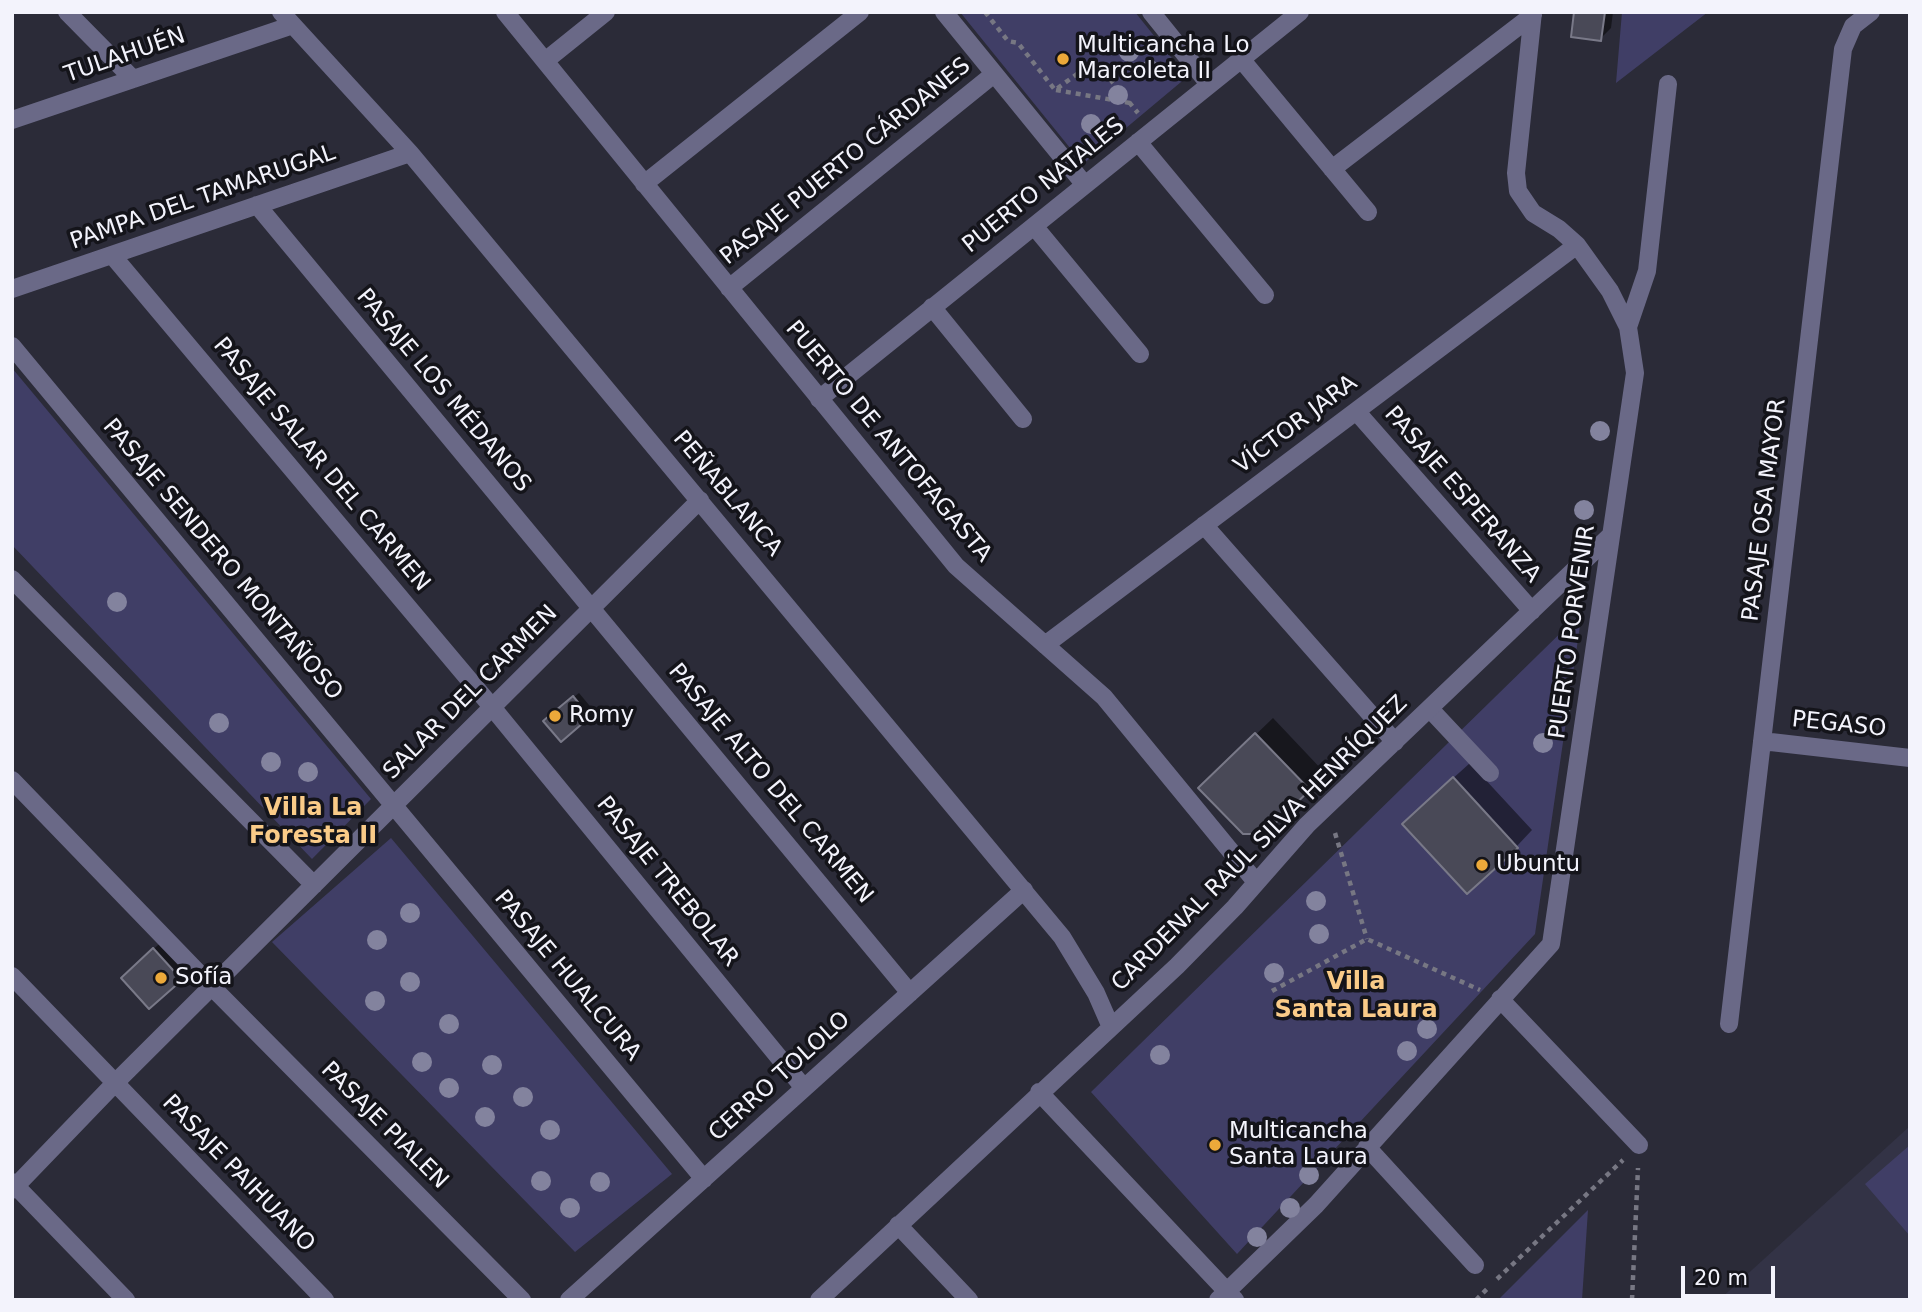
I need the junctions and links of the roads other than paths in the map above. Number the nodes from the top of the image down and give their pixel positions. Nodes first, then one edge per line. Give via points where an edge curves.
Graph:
1 (67, 12) edge
2 (505, 12) edge
3 (606, 12) edge
4 (860, 12) edge
5 (944, 12) edge
6 (1151, 12) edge
7 (1300, 12) edge
8 (1871, 12) edge
9 (1533, 13) edge
10 (287, 19) edge
11 (1241, 59) junction
12 (545, 61) junction
13 (994, 74) junction
14 (133, 79) junction
15 (1668, 84) dead end
16 (1209, 85) junction
17 (12, 120) edge
18 (1145, 136) junction
19 (410, 153) junction
20 (1332, 169) junction
21 (644, 184) junction
22 (1084, 185) junction
23 (257, 205) junction
24 (1368, 212) dead end
25 (1034, 226) junction
26 (1577, 245) junction
27 (112, 255) junction
28 (729, 288) junction
29 (12, 289) edge
30 (1265, 295) dead end
31 (932, 307) junction
32 (1628, 327) junction
33 (12, 346) edge
34 (1140, 354) dead end
35 (819, 399) junction
36 (1356, 411) junction
37 (1023, 419) dead end
38 (700, 500) junction
39 (1204, 525) junction
40 (1611, 535) junction
41 (12, 579) edge
42 (592, 607) junction
43 (1532, 611) junction
44 (1045, 645) junction
45 (492, 707) junction
46 (1430, 709) junction
47 (1762, 741) junction
48 (1395, 742) junction
49 (1910, 758) edge
50 (1490, 774) dead end
51 (12, 780) edge
52 (394, 805) junction
53 (1256, 882) junction
54 (314, 885) junction
55 (1024, 890) junction
56 (12, 976) edge
57 (212, 987) junction
58 (910, 993) junction
59 (1500, 999) junction
60 (1729, 1024) dead end
61 (1110, 1026) junction
62 (115, 1083) junction
63 (804, 1088) junction
64 (1039, 1092) junction
65 (1639, 1145) road end
66 (1367, 1147) junction
67 (704, 1179) junction
68 (13, 1186) edge
69 (898, 1225) junction
70 (1475, 1265) dead end
71 (1227, 1297) edge
72 (126, 1300) edge
73 (325, 1300) edge
74 (522, 1300) edge
75 (569, 1300) edge
76 (819, 1300) edge
77 (969, 1300) edge

1 - 14 street
2 - 12 street, PUERTO DE ANTOFAGASTA
3 - 12 street
4 - 21 street
5 - 13 street
6 - 16 street
7 - 11 street, PUERTO NATALES
8 - 47 street, PASAJE OSA MAYOR via 1853,26 1843,49
9 - 20 street
9 - 26 street, PUERTO PORVENIR via 1516,182 1527,207
10 - 14 street, TULAHUÉN
10 - 19 street, PEÑABLANCA
11 - 16 street, PUERTO NATALES
11 - 20 street
12 - 21 street, PUERTO DE ANTOFAGASTA
13 - 22 street
13 - 28 street, PASAJE PUERTO CÁRDANES
14 - 17 street, TULAHUÉN
15 - 32 street via 1647,271
16 - 18 street, PUERTO NATALES
18 - 22 street, PUERTO NATALES
18 - 30 street
19 - 23 street, PAMPA DEL TAMARUGAL
19 - 38 street, PEÑABLANCA
20 - 24 street
21 - 28 street, PUERTO DE ANTOFAGASTA
22 - 25 street, PUERTO NATALES
23 - 27 street, PAMPA DEL TAMARUGAL
23 - 42 street, PASAJE LOS MÉDANOS
25 - 31 street, PUERTO NATALES
25 - 34 street
26 - 32 street, PUERTO PORVENIR via 1610,291
26 - 36 street, VÍCTOR JARA
27 - 29 street, PAMPA DEL TAMARUGAL
27 - 45 street, PASAJE SALAR DEL CARMEN
28 - 35 street, PUERTO DE ANTOFAGASTA
31 - 35 street, PUERTO NATALES
31 - 37 street
32 - 40 street, PUERTO PORVENIR via 1635,388
33 - 52 street, PASAJE SENDERO MONTAÑOSO
35 - 44 street, PUERTO DE ANTOFAGASTA via 957,566
36 - 39 street, VÍCTOR JARA
36 - 43 street, PASAJE ESPERANZA
38 - 42 street, SALAR DEL CARMEN
38 - 55 street, PEÑABLANCA
39 - 44 street, VÍCTOR JARA
39 - 48 street
40 - 43 street, CARDENAL RAÚL SILVA HENRÍQUEZ
40 - 59 street, PUERTO PORVENIR via 1551,944
41 - 54 street
42 - 45 street, SALAR DEL CARMEN
42 - 58 street, PASAJE ALTO DEL CARMEN
43 - 46 street, CARDENAL RAÚL SILVA HENRÍQUEZ
44 - 53 street, PUERTO DE ANTOFAGASTA via 1104,697
45 - 52 street, SALAR DEL CARMEN
45 - 63 street, PASAJE TREBOLAR
46 - 48 street, CARDENAL RAÚL SILVA HENRÍQUEZ
46 - 50 street
47 - 49 street, PEGASO
47 - 60 street, PASAJE OSA MAYOR
48 - 53 street, CARDENAL RAÚL SILVA HENRÍQUEZ
51 - 57 street, PASAJE PIALEN
52 - 54 street, SALAR DEL CARMEN
52 - 67 street, PASAJE HUALCURA
53 - 61 street, CARDENAL RAÚL SILVA HENRÍQUEZ via 1213,931
54 - 57 street, SALAR DEL CARMEN
55 - 58 street, CERRO TOLOLO
55 - 61 street, PEÑABLANCA via 1078,961
56 - 62 street, PASAJE PAIHUANO
57 - 62 street, SALAR DEL CARMEN
57 - 74 street, PASAJE PIALEN
58 - 63 street, CERRO TOLOLO
59 - 65 street
59 - 66 street
61 - 64 street, CARDENAL RAÚL SILVA HENRÍQUEZ
62 - 68 street, SALAR DEL CARMEN
62 - 73 street, PASAJE PAIHUANO
63 - 67 street, CERRO TOLOLO
64 - 69 street, CARDENAL RAÚL SILVA HENRÍQUEZ
64 - 71 street
66 - 70 street
66 - 71 street
67 - 75 street, CERRO TOLOLO
68 - 72 street
69 - 76 street, CARDENAL RAÚL SILVA HENRÍQUEZ
69 - 77 street

